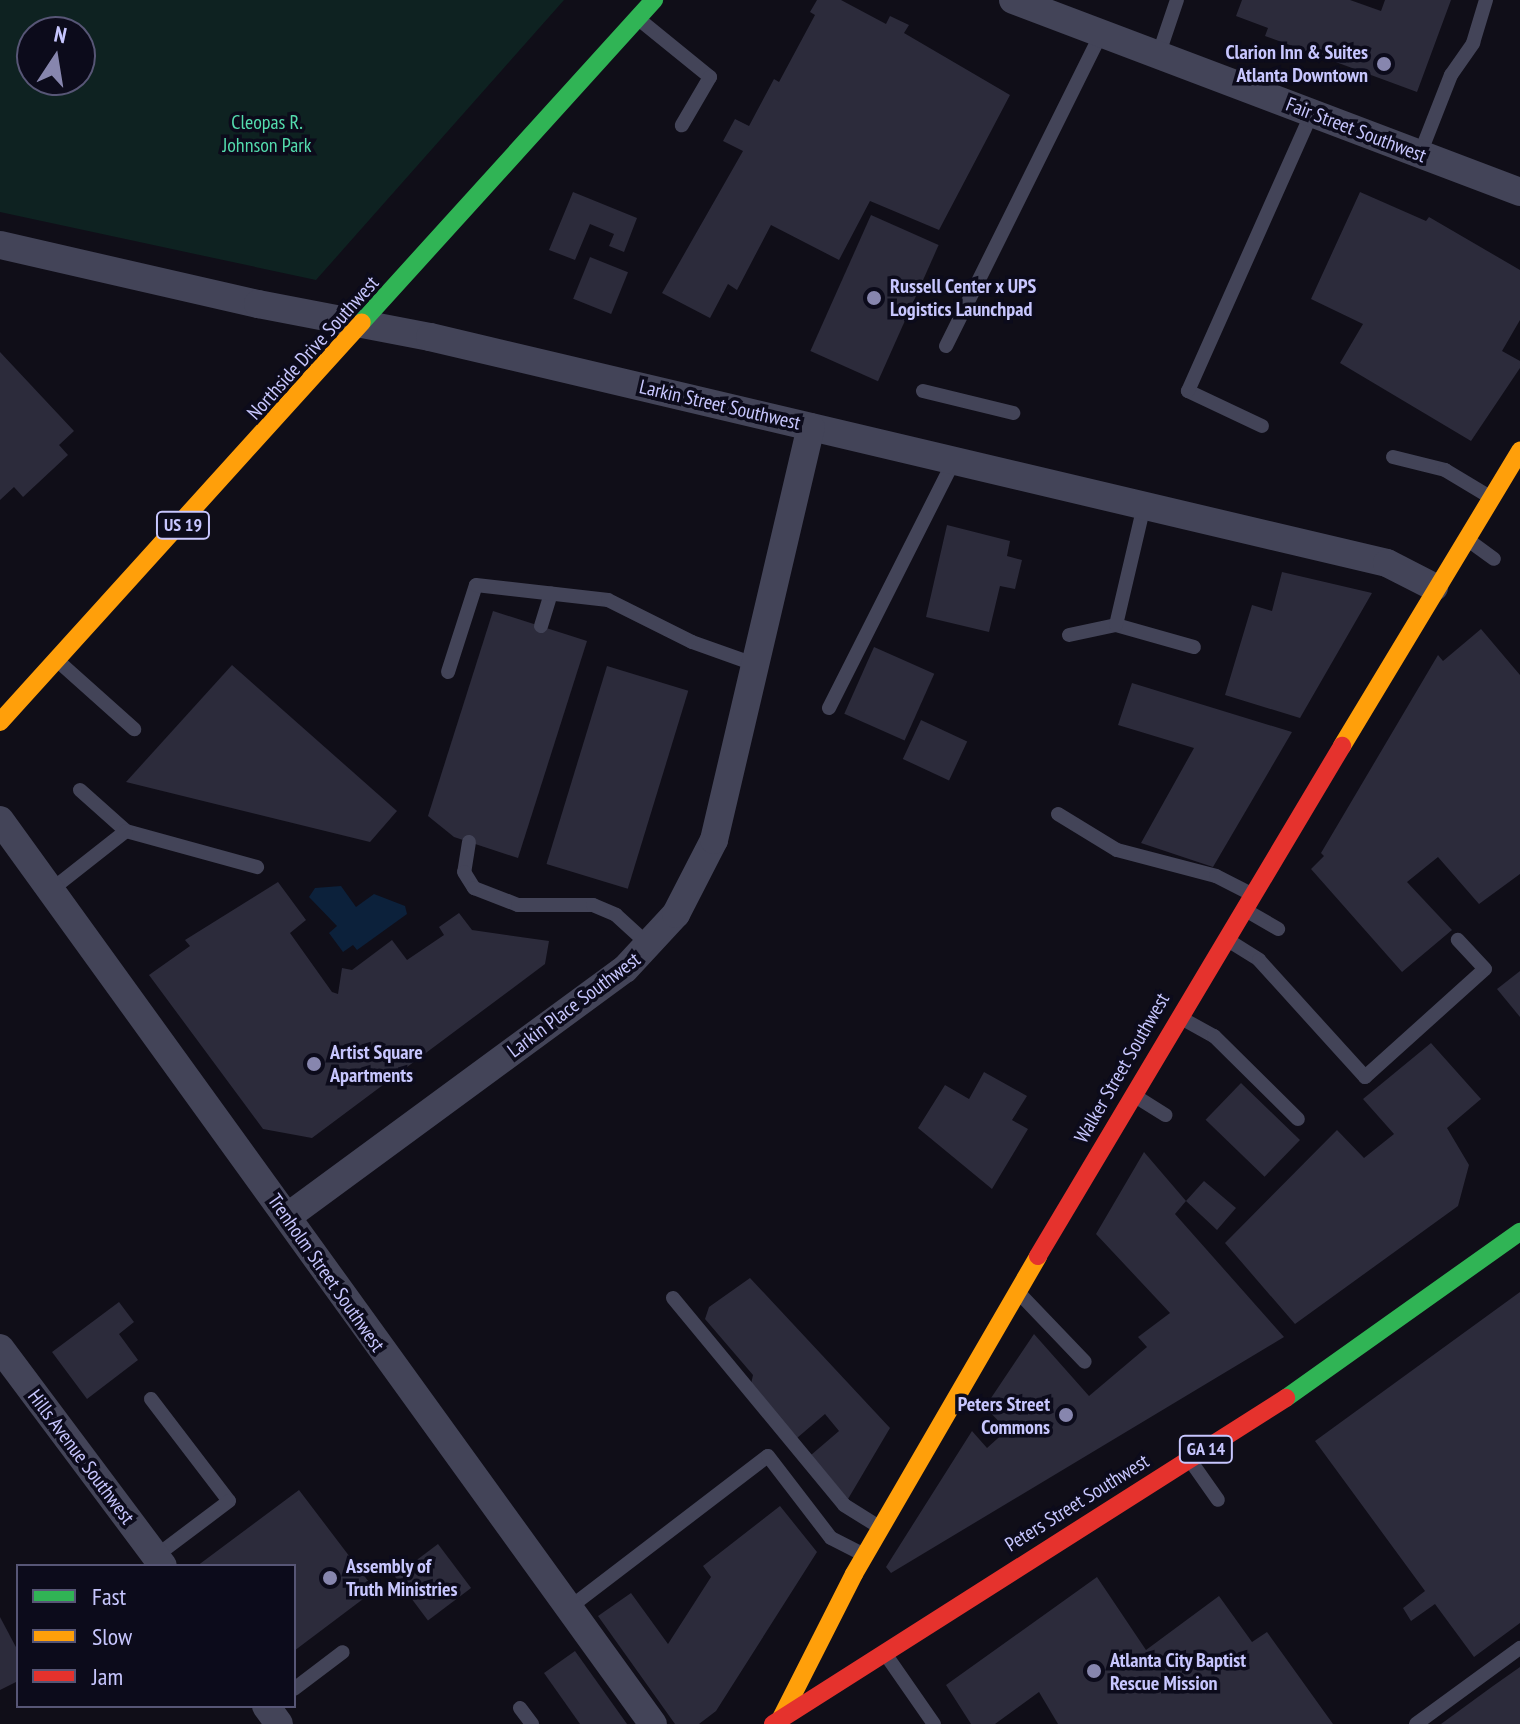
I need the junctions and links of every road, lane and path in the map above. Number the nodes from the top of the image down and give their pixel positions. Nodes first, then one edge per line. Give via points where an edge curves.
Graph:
1 (654, 0) edge
2 (1013, 0) edge
3 (1177, 0) edge
4 (1486, 0) edge
5 (638, 18) junction
6 (1101, 34) junction
7 (1158, 56) junction
8 (1312, 113) junction
9 (682, 125) dead end
10 (1420, 154) junction
11 (1520, 192) edge
12 (0, 245) edge
13 (363, 325) junction
14 (946, 346) dead end
15 (923, 391) dead end
16 (1013, 413) dead end
17 (1262, 426) dead end
18 (811, 427) junction
19 (1520, 451) edge
20 (1393, 457) dead end
21 (954, 461) junction
22 (1490, 498) junction
23 (1144, 506) junction
24 (1465, 537) junction
25 (1494, 559) dead end
26 (1434, 587) junction
27 (551, 594) junction
28 (1116, 625) junction
29 (541, 626) dead end
30 (1069, 635) dead end
31 (1194, 647) dead end
32 (59, 662) junction
33 (754, 664) junction
34 (448, 672) dead end
35 (829, 708) dead end
36 (0, 722) edge
37 (134, 729) dead end
38 (80, 790) dead end
39 (1058, 814) dead end
40 (0, 820) edge
41 (126, 831) junction
42 (469, 842) dead end
43 (257, 867) dead end
44 (51, 890) junction
45 (1247, 902) junction
46 (1278, 929) dead end
47 (1225, 939) junction
48 (1458, 940) dead end
49 (650, 946) junction
50 (1178, 1016) junction
51 (1132, 1094) junction
52 (1166, 1115) dead end
53 (1298, 1119) dead end
54 (287, 1217) junction
55 (1520, 1232) edge
56 (1018, 1292) junction
57 (673, 1298) dead end
58 (0, 1348) edge
59 (1085, 1362) dead end
60 (151, 1399) dead end
61 (1189, 1459) junction
62 (1218, 1500) dead end
63 (880, 1529) junction
64 (865, 1555) junction
65 (159, 1561) edge
66 (569, 1608) junction
67 (1520, 1648) edge
68 (343, 1652) dead end
69 (883, 1652) junction
70 (296, 1687) edge
71 (520, 1708) dead end
72 (777, 1721) edge
73 (532, 1724) edge
74 (653, 1724) edge
75 (934, 1724) edge
76 (1416, 1724) edge

1 - 5 main road, Northside Drive Southwest / US 19
2 - 6 street, Fair Street Southwest
3 - 7 lane
4 - 10 lane via 1473,43 1451,75
5 - 9 lane via 710,77
5 - 13 main road, Northside Drive Southwest / US 19
6 - 7 street, Fair Street Southwest
6 - 14 lane
7 - 8 street, Fair Street Southwest
8 - 10 street, Fair Street Southwest
8 - 17 lane via 1188,391
10 - 11 street, Fair Street Southwest
12 - 13 street, Larkin Street Southwest
13 - 18 street, Larkin Street Southwest
13 - 32 main road, Northside Drive Southwest / US 19
15 - 16 lane
18 - 21 street, Larkin Street Southwest
18 - 33 street, Larkin Place Southwest
19 - 22 main road, Walker Street Southwest
20 - 22 lane via 1445,470
21 - 23 street, Larkin Street Southwest
21 - 35 lane
22 - 24 main road, Walker Street Southwest
23 - 26 street, Larkin Street Southwest via 1387,563
23 - 28 lane
24 - 25 lane
24 - 26 main road, Walker Street Southwest
26 - 45 main road, Walker Street Southwest
27 - 29 lane
27 - 33 lane via 608,600 692,642
27 - 34 lane via 476,585
28 - 30 lane
28 - 31 lane
32 - 36 main road, Northside Drive Southwest / US 19
32 - 37 lane
33 - 49 street, Larkin Place Southwest via 714,840 697,880
38 - 41 lane
39 - 45 lane via 1117,850 1216,876
40 - 44 street, Trenholm Street Southwest
41 - 43 lane
41 - 44 lane
42 - 49 lane via 464,872 474,888 518,905 593,905 616,915
44 - 54 street, Trenholm Street Southwest
45 - 46 lane
45 - 47 main road, Walker Street Southwest
47 - 48 lane via 1259,960 1365,1077 1485,969
47 - 50 main road, Walker Street Southwest
49 - 54 street, Larkin Place Southwest
50 - 51 main road, Walker Street Southwest
50 - 53 lane via 1214,1036
51 - 52 lane
51 - 56 main road, Walker Street Southwest
54 - 66 street, Trenholm Street Southwest
55 - 61 main road, Peters Street Southwest / GA 14 via 1327,1372
56 - 59 lane
56 - 63 main road, Walker Street Southwest
57 - 63 lane via 844,1505
58 - 65 street, Hills Avenue Southwest
60 - 65 lane via 229,1501
61 - 62 lane
61 - 69 main road, Peters Street Southwest / GA 14
63 - 64 main road, Walker Street Southwest
64 - 66 lane via 831,1538 768,1456
64 - 72 main road, Walker Street Southwest
66 - 74 street, Trenholm Street Southwest
67 - 76 lane
68 - 70 lane
69 - 72 main road, Peters Street Southwest / GA 14
69 - 75 lane
71 - 73 lane

